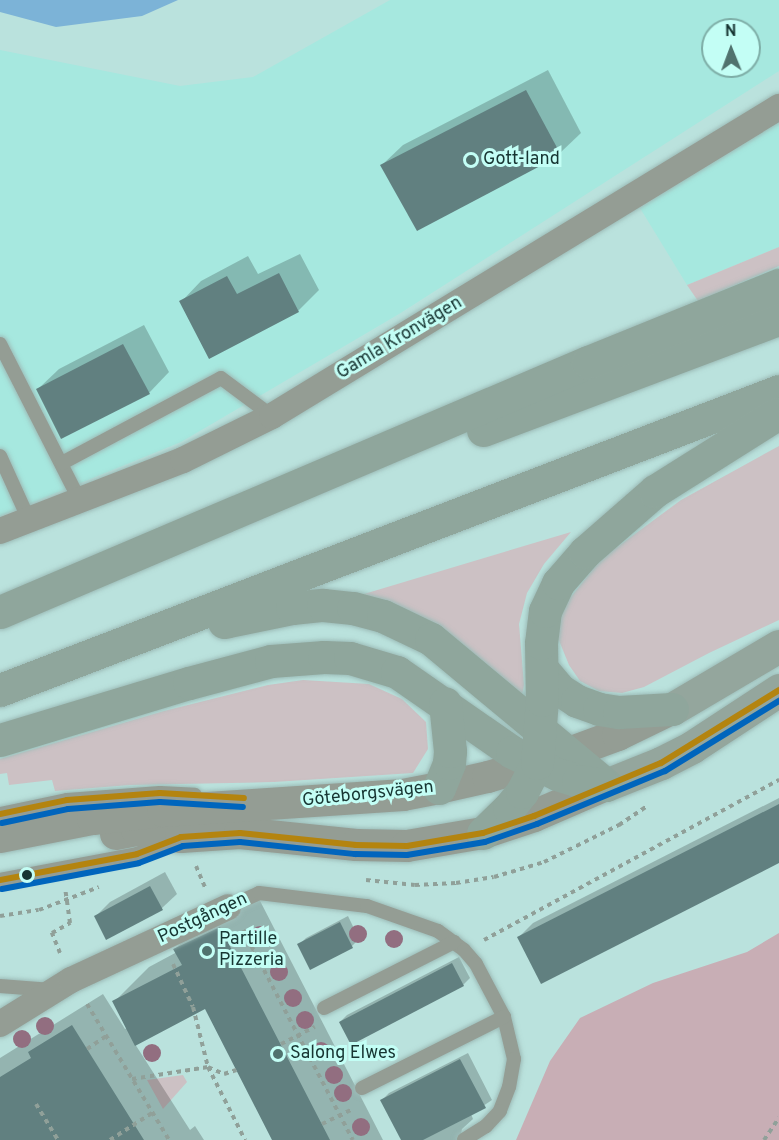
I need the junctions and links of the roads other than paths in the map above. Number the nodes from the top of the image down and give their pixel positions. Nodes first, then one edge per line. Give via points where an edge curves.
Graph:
1 (779, 106) edge
2 (779, 285) edge
3 (779, 319) edge
4 (0, 344) edge
5 (779, 391) edge
6 (779, 413) edge
7 (272, 416) junction
8 (0, 456) edge
9 (62, 463) junction
10 (80, 501) junction
11 (29, 520) junction
12 (0, 531) edge
13 (0, 612) edge
14 (0, 617) edge
15 (779, 646) edge
16 (543, 670) junction
17 (12, 686) edge
18 (779, 690) edge
19 (445, 703) junction
20 (672, 709) junction
21 (541, 730) junction
22 (0, 740) edge
23 (569, 753) junction
24 (537, 763) junction
25 (606, 785) junction
26 (439, 788) junction
27 (271, 804) junction
28 (0, 814) edge
29 (483, 833) junction
30 (0, 837) edge
31 (188, 850) junction
32 (0, 855) edge
33 (0, 880) edge
34 (228, 907) joint
35 (459, 946) junction
36 (63, 985) junction
37 (0, 986) edge
38 (324, 1008) dead end
39 (504, 1017) junction
40 (0, 1024) edge
41 (362, 1088) dead end
42 (464, 1140) edge

1 - 7 street, Gamla Kronvägen
2 - 13 highway via 578,366
3 - 14 highway via 200,537
4 - 9 lane
5 - 17 highway
6 - 16 highway via 655,491 585,552 558,583 545,611
7 - 9 lane via 221,378
7 - 10 street, Gamla Kronvägen via 183,460
8 - 11 lane
9 - 10 lane
10 - 11 street, Gamla Kronvägen
11 - 12 street, Gamla Kronvägen
15 - 20 main road, Göteborgsvägen
16 - 20 highway via 560,690 599,709
16 - 21 highway
17 - 21 highway via 240,617 323,605 383,616 431,639
18 - 25 main road, Göteborgsvägen via 692,747
19 - 22 highway via 397,672 372,663 296,658 200,680
19 - 24 highway via 512,752
19 - 26 highway via 450,751
20 - 23 street, Göteborgsvägen
21 - 23 highway
21 - 24 highway
23 - 24 street, Göteborgsvägen
23 - 25 highway
24 - 25 highway via 578,782
24 - 26 street, Göteborgsvägen
24 - 29 highway via 509,808
25 - 29 street, Göteborgsvägen
26 - 27 street, Göteborgsvägen via 403,795
27 - 28 lane via 237,797 160,794 67,800
27 - 30 street, Göteborgsvägen via 93,819
29 - 31 street, Göteborgsvägen via 407,846 240,833
31 - 32 street, Göteborgsvägen via 137,831
31 - 33 lane via 137,854
34 - 35 lane, Postgången via 259,893 367,906 438,931
34 - 36 street, Postgången
35 - 38 lane
35 - 39 lane, Postgången via 476,964
36 - 37 lane
36 - 40 street, Postgången
39 - 41 lane
39 - 42 lane, Postgången via 514,1059 510,1087 500,1111

